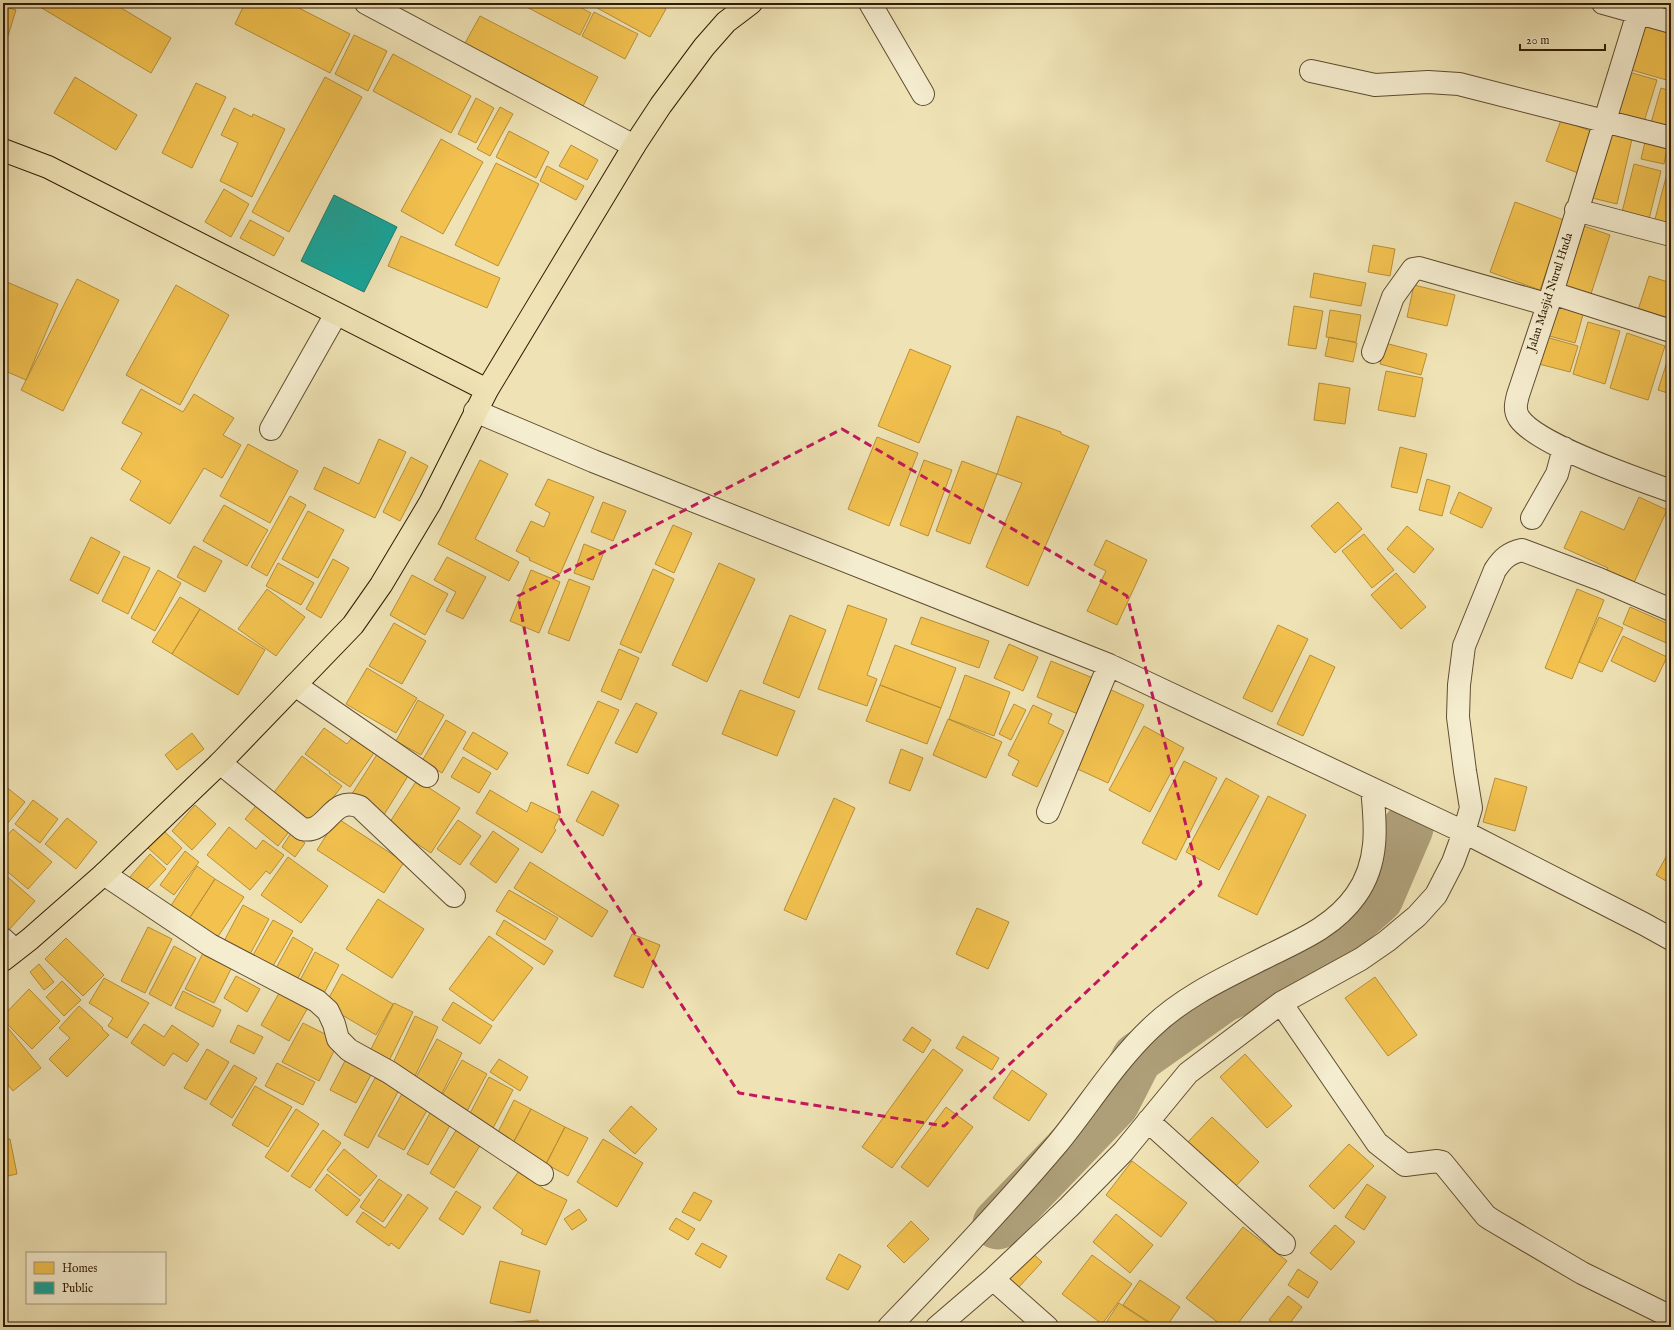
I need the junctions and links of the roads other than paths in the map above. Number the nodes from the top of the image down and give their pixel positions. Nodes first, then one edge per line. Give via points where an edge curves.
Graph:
1 (366, 3) edge
2 (751, 3) edge
3 (870, 3) edge
4 (1603, 3) edge
5 (1640, 8) edge
6 (1671, 22) edge
7 (1311, 71) dead end
8 (924, 94) dead end
9 (1604, 120) junction
10 (1671, 138) edge
11 (634, 146) junction
12 (3, 150) edge
13 (1576, 210) junction
14 (1671, 235) edge
15 (1549, 299) junction
16 (336, 314) junction
17 (1671, 331) edge
18 (1373, 352) dead end
19 (487, 390) junction
20 (475, 411) junction
21 (271, 429) dead end
22 (1564, 448) junction
23 (1671, 491) edge
24 (1532, 518) dead end
25 (1671, 610) edge
26 (1108, 665) junction
27 (295, 685) junction
28 (220, 763) junction
29 (427, 776) dead end
30 (1379, 792) junction
31 (1048, 812) dead end
32 (1456, 828) junction
33 (104, 874) junction
34 (454, 896) dead end
35 (1671, 940) edge
36 (7, 950) edge
37 (1281, 1003) junction
38 (1148, 1121) junction
39 (542, 1174) dead end
40 (1284, 1244) dead end
41 (993, 1279) junction
42 (1664, 1319) edge
43 (889, 1327) edge
44 (937, 1327) edge
45 (1046, 1327) edge

1 - 11 street
2 - 11 main road via 726,22 704,47
3 - 8 street
4 - 5 street
5 - 6 street
5 - 9 street, Jalan Masjid Nurul Huda
7 - 9 street via 1375,86 1428,82 1459,84
9 - 10 street
9 - 13 street, Jalan Masjid Nurul Huda
11 - 19 main road
12 - 16 main road via 48,166
13 - 14 street
13 - 15 street, Jalan Masjid Nurul Huda
15 - 17 street
15 - 18 street via 1419,268 1413,269 1393,297
15 - 22 street, Jalan Masjid Nurul Huda via 1515,409 1518,417 1531,431
16 - 19 main road
16 - 21 street
19 - 20 main road
20 - 26 street via 593,462
20 - 27 main road via 430,503 381,585 353,624
22 - 23 street, Jalan Masjid Nurul Huda via 1601,466
22 - 24 street via 1556,474
25 - 32 street via 1522,550 1502,559 1495,570 1464,646 1458,717 1471,808
26 - 30 street
26 - 31 street
27 - 28 main road
27 - 29 street
28 - 33 main road
28 - 34 street via 302,829 308,831 316,828 345,804 352,803 360,807
30 - 32 street
30 - 43 street via 1373,857 1367,875 1356,895 1332,922 1208,986 1179,1004 1151,1028 1099,1087 1059,1141 966,1247
32 - 35 street
32 - 37 street via 1453,862 1436,895 1417,916 1388,941 1361,959
33 - 36 main road
33 - 39 street via 210,945 317,1001 328,1011 338,1038 349,1050 389,1072
37 - 38 street via 1188,1073
37 - 42 street via 1377,1143 1400,1163 1405,1165 1442,1162 1486,1216
38 - 40 street
38 - 41 street via 1123,1152 1080,1196
41 - 44 street
41 - 45 street

